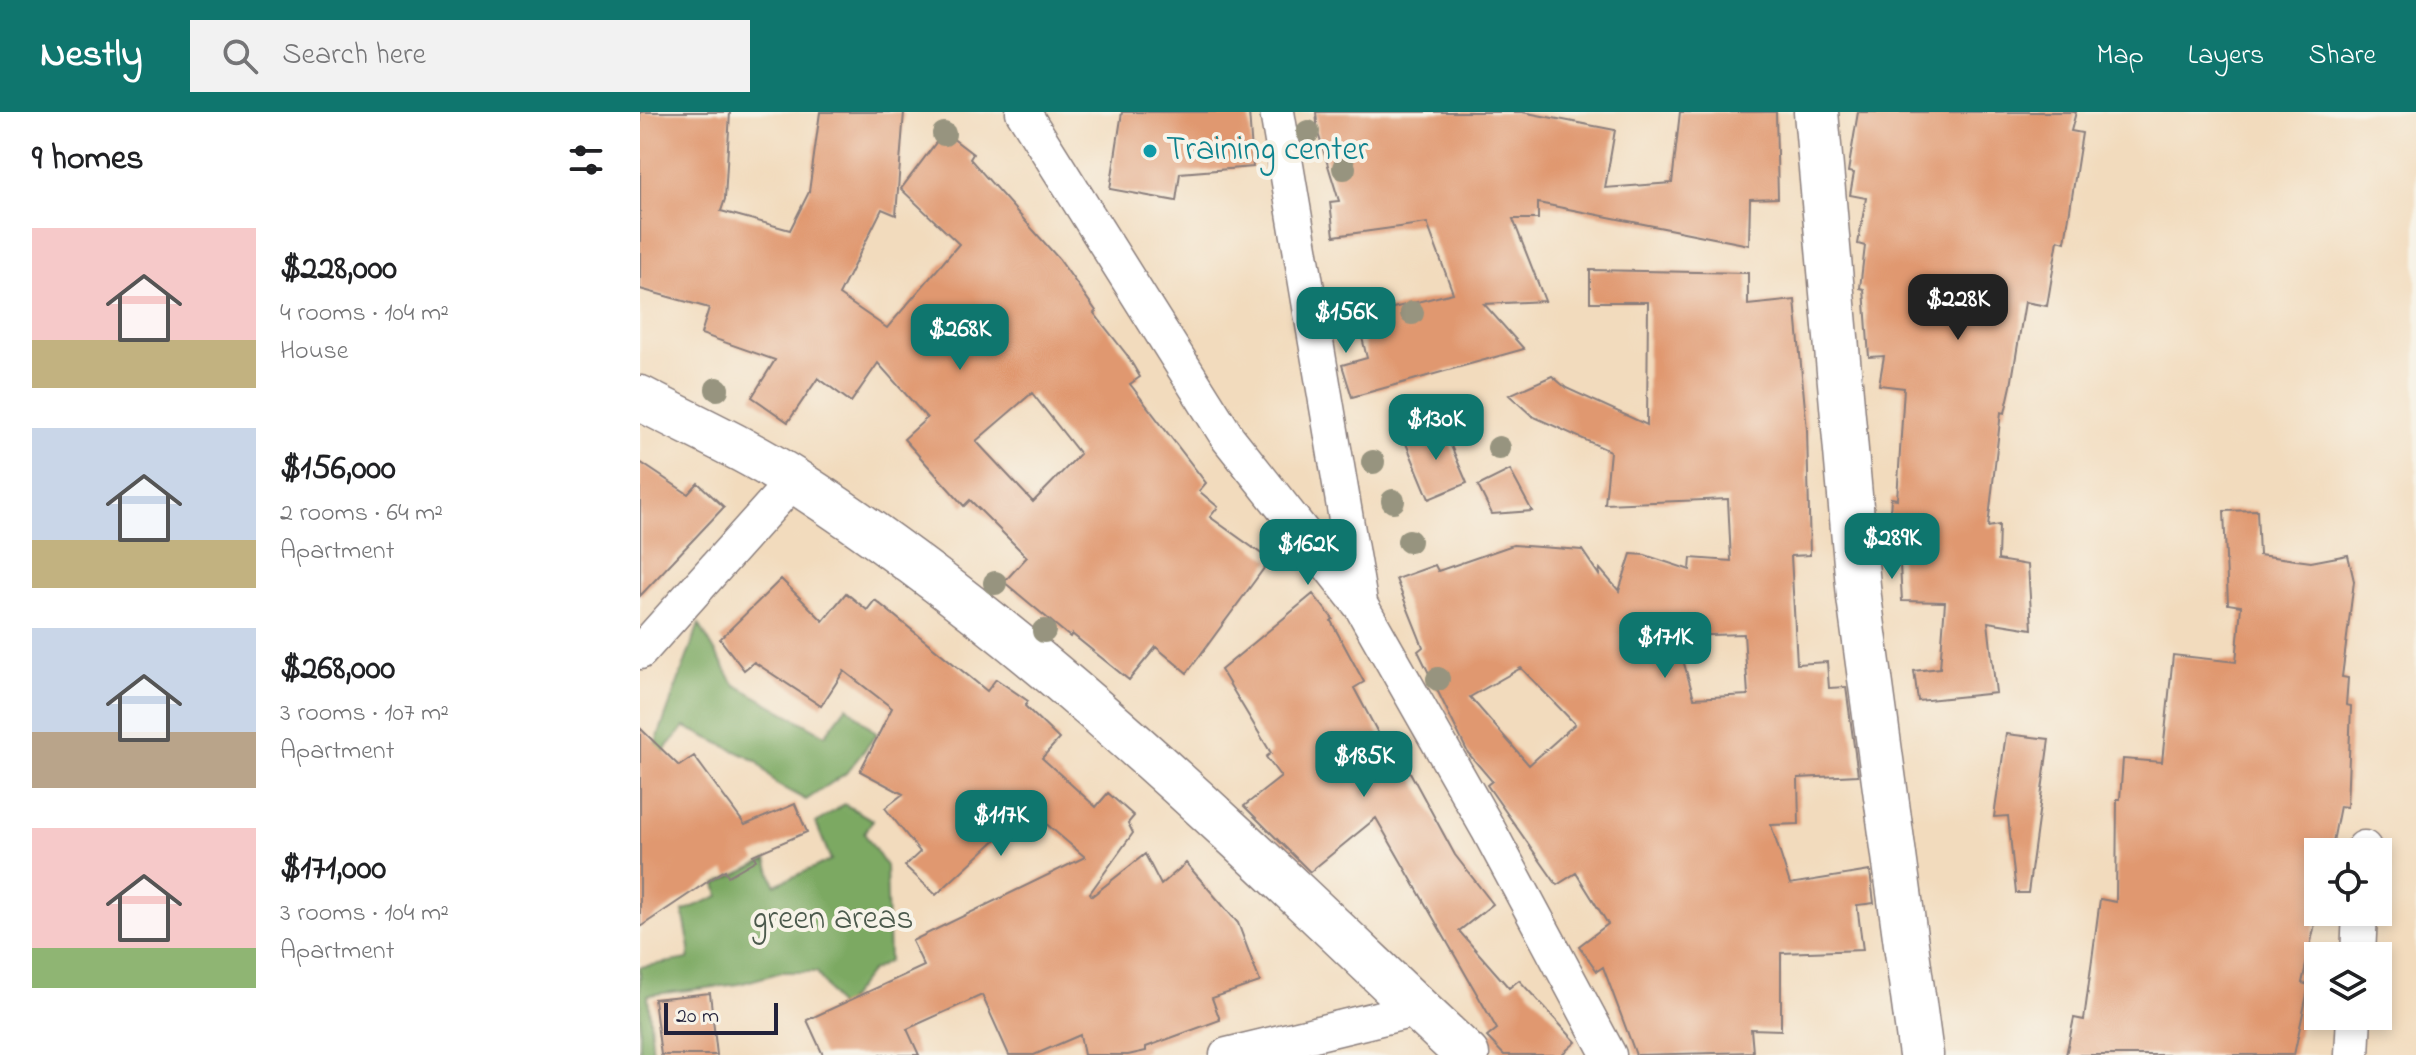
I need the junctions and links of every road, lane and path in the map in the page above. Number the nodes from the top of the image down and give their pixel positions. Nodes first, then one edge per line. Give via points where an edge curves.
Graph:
1 (1023, 112) edge
2 (1277, 112) edge
3 (1816, 112) edge
4 (640, 398) edge
5 (794, 480) junction
6 (1361, 606) junction
7 (640, 652) edge
8 (1418, 1009) junction
9 (2353, 1030) edge
10 (1227, 1055) edge
11 (1467, 1055) edge
12 (1609, 1055) edge
13 (1921, 1055) edge
14 (2352, 1055) edge

1 - 6 street via 1228,438
2 - 6 street
3 - 13 street via 1859,597
4 - 5 street
5 - 7 street
5 - 8 street via 998,627 1156,764
6 - 12 street
8 - 10 street
8 - 11 street
9 - 14 street

